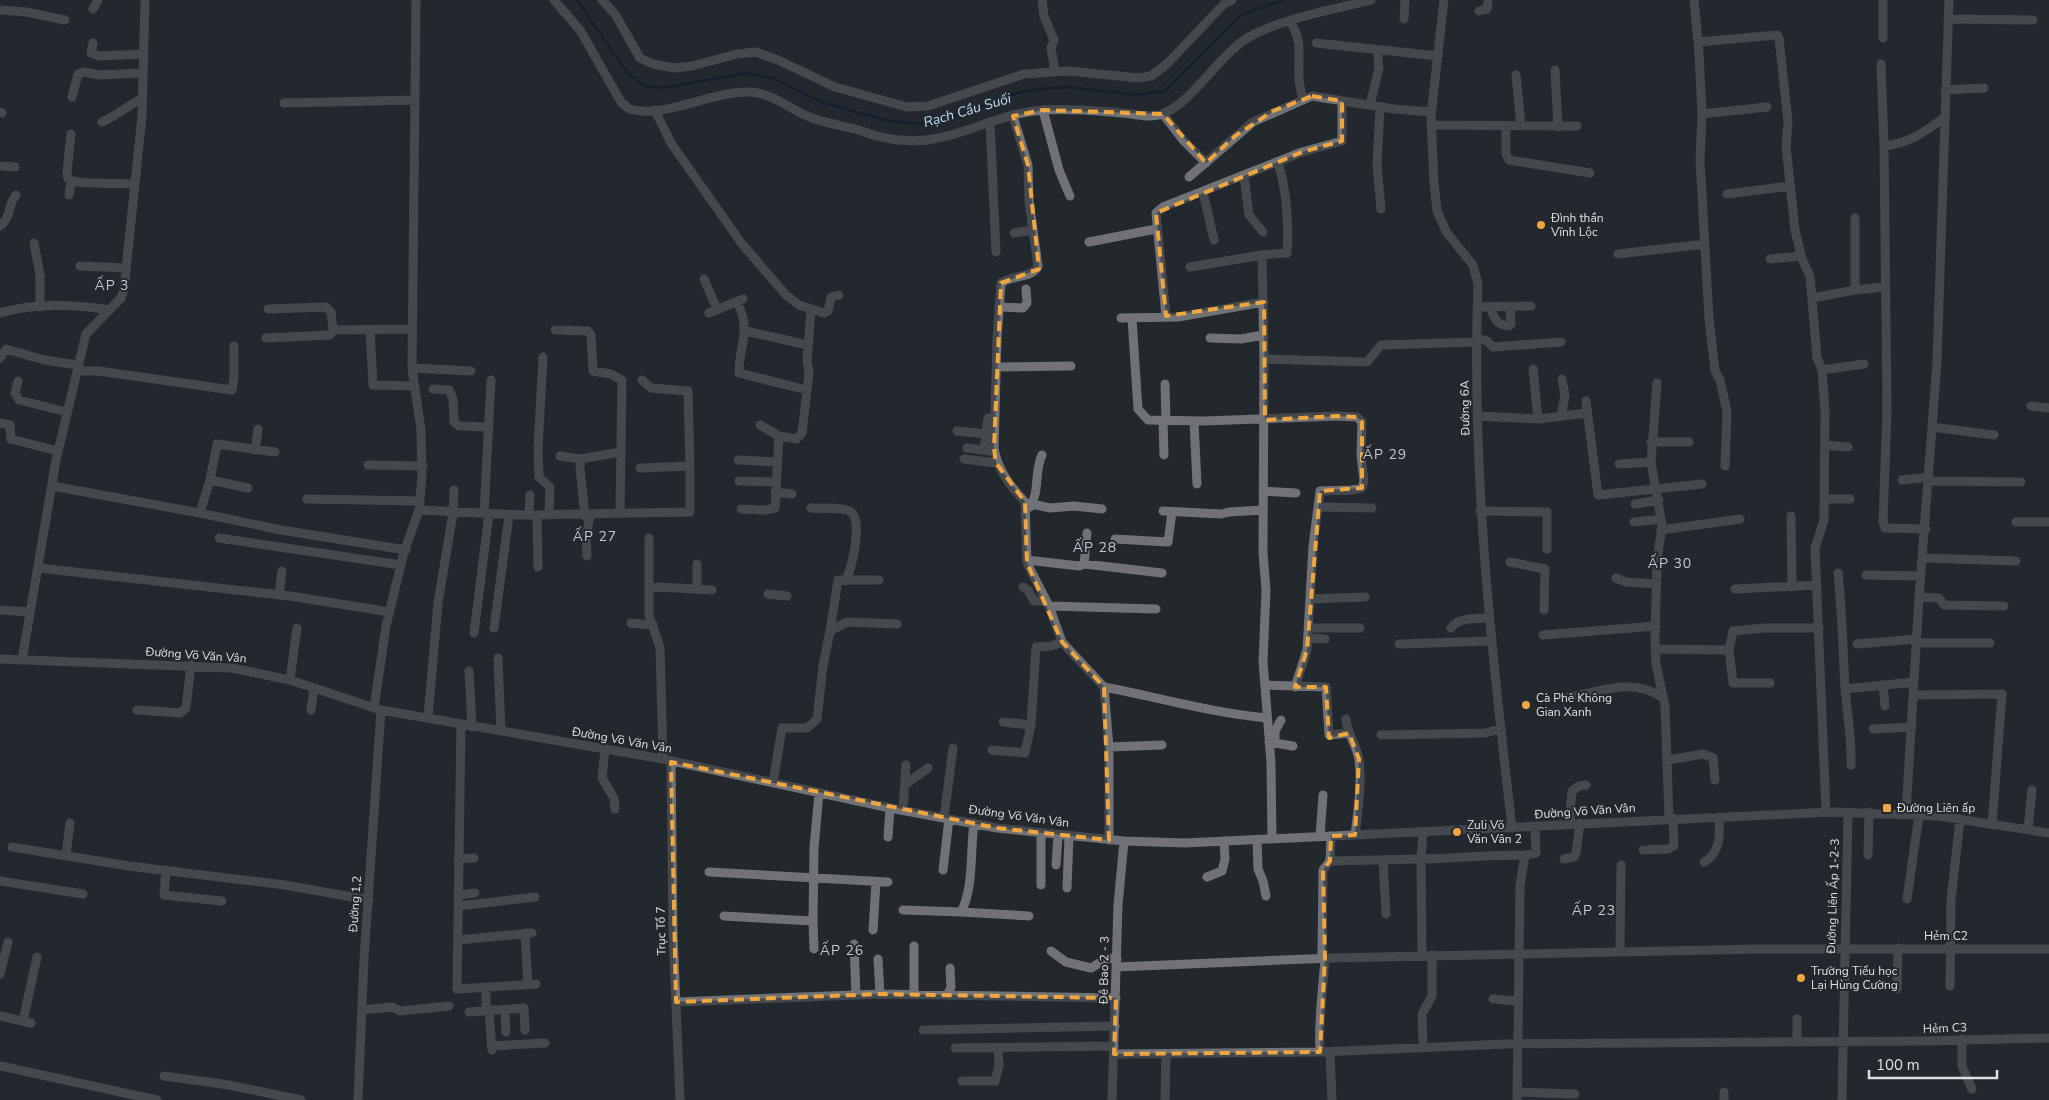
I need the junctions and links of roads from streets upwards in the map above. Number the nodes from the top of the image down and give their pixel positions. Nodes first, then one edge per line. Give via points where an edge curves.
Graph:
1 (98, 0) edge
2 (145, 0) edge
3 (416, 0) edge
4 (554, 0) edge
5 (602, 0) edge
6 (1042, 0) edge
7 (1232, 0) edge
8 (1371, 0) edge
9 (1405, 0) edge
10 (1444, 0) edge
11 (1488, 0) edge
12 (1694, 0) edge
13 (1884, 0) edge
14 (1949, 0) edge
15 (94, 9) dead end
16 (0, 10) edge
17 (1479, 11) dead end
18 (1404, 19) dead end
19 (1948, 19) junction
20 (65, 20) dead end
21 (2033, 20) dead end
22 (1290, 22) junction
23 (1883, 38) dead end
24 (1698, 42) junction
25 (93, 43) dead end
26 (1316, 43) dead end
27 (1377, 50) junction
28 (143, 54) junction
29 (1438, 56) junction
30 (1881, 64) dead end
31 (1555, 70) dead end
32 (1055, 71) junction
33 (142, 73) junction
34 (1516, 75) dead end
35 (1984, 88) dead end
36 (1946, 90) junction
37 (72, 97) dead end
38 (142, 99) junction
39 (1303, 99) junction
40 (415, 100) junction
41 (1342, 101) junction
42 (284, 103) dead end
43 (1375, 106) junction
44 (1767, 107) dead end
45 (655, 110) junction
46 (1043, 110) junction
47 (1432, 112) junction
48 (1163, 114) junction
49 (1702, 114) junction
50 (1013, 116) junction
51 (1945, 117) junction
52 (102, 122) dead end
53 (990, 123) junction
54 (1431, 126) junction
55 (1506, 126) junction
56 (1521, 126) junction
57 (1577, 126) dead end
58 (1558, 127) junction
59 (71, 134) dead end
60 (1884, 146) junction
61 (1278, 162) junction
62 (1206, 163) junction
63 (0, 166) edge
64 (15, 167) dead end
65 (1590, 172) dead end
66 (1244, 176) junction
67 (1189, 177) dead end
68 (71, 181) junction
69 (133, 184) junction
70 (1790, 186) junction
71 (1203, 192) junction
72 (16, 194) dead end
73 (1727, 194) dead end
74 (68, 195) dead end
75 (1070, 196) dead end
76 (1381, 209) dead end
77 (1855, 218) dead end
78 (0, 226) edge
79 (1156, 229) junction
80 (1032, 230) junction
81 (1262, 232) dead end
82 (1014, 233) dead end
83 (1214, 240) dead end
84 (1089, 242) dead end
85 (34, 243) dead end
86 (1705, 244) junction
87 (996, 252) dead end
88 (1618, 254) dead end
89 (1262, 255) junction
90 (1801, 256) junction
91 (1770, 259) dead end
92 (80, 266) dead end
93 (1190, 267) dead end
94 (126, 268) junction
95 (704, 279) dead end
96 (1884, 287) junction
97 (1026, 289) dead end
98 (1855, 290) junction
99 (839, 295) dead end
100 (1812, 298) junction
101 (1264, 302) junction
102 (1531, 306) dead end
103 (40, 307) junction
104 (999, 307) junction
105 (1478, 307) junction
106 (1490, 307) junction
107 (1510, 307) junction
108 (268, 309) dead end
109 (109, 310) junction
110 (812, 310) junction
111 (0, 313) edge
112 (1166, 316) junction
113 (1121, 318) dead end
114 (1132, 319) junction
115 (412, 329) junction
116 (333, 330) junction
117 (370, 330) junction
118 (555, 330) dead end
119 (746, 331) junction
120 (1263, 335) junction
121 (266, 338) dead end
122 (1210, 338) dead end
123 (1477, 340) junction
124 (1561, 342) dead end
125 (808, 345) junction
126 (234, 346) dead end
127 (0, 358) edge
128 (543, 358) dead end
129 (1264, 359) junction
130 (1864, 364) dead end
131 (1071, 366) dead end
132 (997, 367) junction
133 (78, 368) junction
134 (412, 368) junction
135 (1533, 369) dead end
136 (1822, 370) junction
137 (471, 371) dead end
138 (1562, 379) dead end
139 (18, 380) dead end
140 (491, 380) dead end
141 (642, 380) dead end
142 (1657, 383) dead end
143 (1165, 384) dead end
144 (415, 386) junction
145 (433, 390) dead end
146 (807, 390) junction
147 (1586, 402) dead end
148 (2030, 406) dead end
149 (2049, 408) edge
150 (67, 412) junction
151 (1588, 413) junction
152 (1477, 416) junction
153 (1561, 416) junction
154 (988, 418) dead end
155 (1538, 419) junction
156 (1264, 420) junction
157 (1165, 422) junction
158 (1194, 422) junction
159 (0, 423) edge
160 (760, 425) dead end
161 (488, 427) junction
162 (1932, 427) junction
163 (258, 429) dead end
164 (956, 431) dead end
165 (986, 434) junction
166 (1994, 435) dead end
167 (779, 436) junction
168 (1651, 442) junction
169 (1689, 442) dead end
170 (1825, 445) junction
171 (1848, 447) dead end
172 (967, 448) dead end
173 (255, 450) junction
174 (984, 450) junction
175 (58, 451) junction
176 (275, 452) dead end
177 (620, 452) junction
178 (995, 452) junction
179 (1042, 455) dead end
180 (1164, 455) dead end
181 (560, 456) dead end
182 (581, 459) junction
183 (964, 459) dead end
184 (738, 460) dead end
185 (776, 462) junction
186 (1651, 462) junction
187 (996, 463) junction
188 (1619, 464) dead end
189 (368, 465) dead end
190 (422, 466) junction
191 (690, 466) junction
192 (1725, 466) dead end
193 (640, 468) dead end
194 (1929, 479) junction
195 (210, 480) junction
196 (1902, 480) dead end
197 (739, 481) dead end
198 (776, 482) junction
199 (2021, 482) dead end
200 (1197, 484) dead end
201 (1702, 484) dead end
202 (52, 486) junction
203 (248, 488) dead end
204 (1656, 488) junction
205 (454, 490) dead end
206 (1263, 491) junction
207 (775, 492) junction
208 (1296, 493) dead end
209 (792, 494) dead end
210 (530, 495) dead end
211 (307, 499) dead end
212 (1825, 499) junction
213 (1658, 500) junction
214 (1850, 500) dead end
215 (1032, 504) junction
216 (1635, 504) dead end
217 (420, 506) junction
218 (1318, 507) junction
219 (811, 508) dead end
220 (1372, 508) dead end
221 (741, 509) dead end
222 (1102, 509) dead end
223 (1263, 510) junction
224 (1480, 511) junction
225 (200, 512) junction
226 (1027, 512) junction
227 (453, 513) junction
228 (620, 513) junction
229 (487, 514) junction
230 (508, 515) junction
231 (533, 515) junction
232 (549, 516) junction
233 (587, 516) junction
234 (1791, 516) dead end
235 (1661, 519) junction
236 (1740, 519) dead end
237 (1634, 522) dead end
238 (2016, 522) dead end
239 (2049, 522) edge
240 (1926, 528) junction
241 (1661, 530) junction
242 (1087, 533) dead end
243 (219, 538) dead end
244 (649, 538) dead end
245 (1115, 539) dead end
246 (1547, 549) dead end
247 (406, 550) junction
248 (587, 556) dead end
249 (1923, 558) junction
250 (1027, 560) junction
251 (2016, 561) dead end
252 (1510, 562) dead end
253 (697, 564) dead end
254 (1084, 564) junction
255 (401, 565) junction
256 (538, 567) dead end
257 (39, 568) junction
258 (282, 571) dead end
259 (1162, 573) dead end
260 (1838, 573) dead end
261 (1866, 575) dead end
262 (1921, 576) junction
263 (1616, 578) dead end
264 (880, 580) dead end
265 (845, 581) junction
266 (1656, 584) junction
267 (1817, 585) junction
268 (1023, 587) dead end
269 (1792, 587) junction
270 (649, 589) junction
271 (697, 589) junction
272 (1735, 589) dead end
273 (712, 590) dead end
274 (768, 594) dead end
275 (279, 595) junction
276 (786, 596) dead end
277 (1364, 597) dead end
278 (1919, 597) junction
279 (1310, 600) junction
280 (1048, 604) junction
281 (2004, 606) dead end
282 (1156, 609) dead end
283 (0, 610) edge
284 (1544, 610) dead end
285 (30, 612) junction
286 (390, 612) junction
287 (1489, 618) junction
288 (631, 623) dead end
289 (897, 624) dead end
290 (653, 625) junction
291 (1656, 626) junction
292 (297, 628) dead end
293 (494, 628) dead end
294 (1309, 628) junction
295 (1360, 628) dead end
296 (1451, 628) dead end
297 (1819, 628) junction
298 (830, 631) junction
299 (474, 632) dead end
300 (1543, 636) dead end
301 (1308, 638) junction
302 (1325, 639) dead end
303 (1491, 641) junction
304 (1917, 641) junction
305 (1062, 642) junction
306 (1990, 643) dead end
307 (1399, 644) dead end
308 (1857, 644) dead end
309 (1655, 649) junction
310 (1729, 650) junction
311 (498, 658) dead end
312 (0, 659) edge
313 (22, 660) junction
314 (191, 665) junction
315 (469, 671) dead end
316 (290, 680) junction
317 (1770, 682) dead end
318 (1914, 682) junction
319 (1265, 685) junction
320 (1883, 685) junction
321 (1104, 687) junction
322 (1295, 687) junction
323 (314, 688) junction
324 (1845, 689) junction
325 (1914, 694) junction
326 (1569, 697) dead end
327 (1663, 698) junction
328 (1885, 706) dead end
329 (377, 709) junction
330 (137, 710) dead end
331 (311, 710) dead end
332 (428, 717) junction
333 (1267, 718) junction
334 (1346, 719) dead end
335 (1281, 720) dead end
336 (1004, 722) dead end
337 (461, 724) junction
338 (1030, 725) junction
339 (472, 726) junction
340 (1912, 727) junction
341 (1500, 729) junction
342 (1873, 729) dead end
343 (502, 732) junction
344 (1349, 733) junction
345 (1381, 735) dead end
346 (1272, 742) junction
347 (1162, 745) dead end
348 (1293, 746) dead end
349 (1108, 747) junction
350 (953, 748) dead end
351 (605, 749) junction
352 (992, 750) dead end
353 (667, 760) junction
354 (1668, 760) junction
355 (906, 765) dead end
356 (1851, 765) dead end
357 (928, 768) dead end
358 (1715, 780) dead end
359 (773, 783) junction
360 (906, 784) junction
361 (1586, 785) dead end
362 (2032, 790) dead end
363 (819, 793) junction
364 (1323, 795) dead end
365 (890, 808) junction
366 (615, 809) dead end
367 (902, 810) junction
368 (1826, 812) junction
369 (1848, 812) junction
370 (1869, 812) junction
371 (1906, 813) junction
372 (1919, 815) junction
373 (1719, 816) junction
374 (947, 818) junction
375 (1671, 818) junction
376 (1960, 819) junction
377 (70, 823) dead end
378 (974, 823) junction
379 (1575, 823) junction
380 (1992, 825) junction
381 (1535, 827) junction
382 (1512, 828) junction
383 (2028, 830) junction
384 (1423, 832) junction
385 (2049, 832) edge
386 (1041, 833) junction
387 (1058, 835) junction
388 (1355, 835) junction
389 (1069, 836) junction
390 (1320, 836) junction
391 (1331, 836) junction
392 (888, 838) dead end
393 (1272, 839) junction
394 (1109, 840) junction
395 (1257, 840) junction
396 (1124, 841) junction
397 (1224, 841) junction
398 (12, 847) dead end
399 (1643, 850) dead end
400 (66, 855) junction
401 (1524, 855) junction
402 (1868, 855) dead end
403 (474, 858) dead end
404 (1564, 858) dead end
405 (458, 859) junction
406 (1422, 859) junction
407 (1330, 861) junction
408 (1383, 861) junction
409 (1704, 862) dead end
410 (1056, 865) dead end
411 (1620, 865) dead end
412 (166, 870) junction
413 (943, 870) dead end
414 (709, 872) dead end
415 (1208, 877) dead end
416 (814, 878) junction
417 (0, 880) edge
418 (876, 882) junction
419 (888, 882) dead end
420 (1041, 884) dead end
421 (1067, 888) dead end
422 (475, 893) dead end
423 (83, 894) dead end
424 (458, 895) junction
425 (1266, 896) dead end
426 (535, 897) dead end
427 (1908, 899) dead end
428 (369, 900) junction
429 (222, 902) dead end
430 (458, 906) junction
431 (903, 910) dead end
432 (961, 912) junction
433 (1386, 914) dead end
434 (724, 916) dead end
435 (1029, 916) dead end
436 (813, 921) junction
437 (873, 930) dead end
438 (458, 940) junction
439 (8, 942) dead end
440 (854, 944) dead end
441 (914, 946) dead end
442 (1898, 948) junction
443 (1951, 948) junction
444 (814, 949) dead end
445 (2049, 949) edge
446 (1844, 950) junction
447 (1051, 951) dead end
448 (1620, 952) junction
449 (1520, 954) junction
450 (1432, 955) junction
451 (1422, 956) junction
452 (37, 957) dead end
453 (1323, 958) junction
454 (878, 959) dead end
455 (1117, 963) junction
456 (950, 968) dead end
457 (0, 974) edge
458 (1950, 986) dead end
459 (486, 989) junction
460 (1897, 989) dead end
461 (880, 994) junction
462 (856, 995) junction
463 (914, 995) junction
464 (947, 996) junction
465 (1116, 998) junction
466 (1493, 999) dead end
467 (1518, 1001) junction
468 (676, 1002) junction
469 (448, 1006) dead end
470 (362, 1010) junction
471 (505, 1010) junction
472 (487, 1011) junction
473 (469, 1012) dead end
474 (0, 1016) edge
475 (1797, 1019) dead end
476 (1114, 1026) junction
477 (524, 1030) dead end
478 (923, 1030) dead end
479 (506, 1032) dead end
480 (2049, 1038) edge
481 (1962, 1039) junction
482 (1797, 1041) junction
483 (1842, 1042) junction
484 (545, 1043) dead end
485 (1518, 1044) junction
486 (955, 1048) dead end
487 (998, 1048) junction
488 (1423, 1048) junction
489 (1114, 1050) junction
490 (1320, 1052) junction
491 (1330, 1052) junction
492 (1166, 1054) junction
493 (0, 1066) edge
494 (164, 1076) dead end
495 (962, 1081) dead end
496 (1972, 1089) dead end
497 (109, 1090) junction
498 (1575, 1094) dead end
499 (1517, 1096) edge
500 (107, 1100) edge
501 (157, 1100) edge
502 (301, 1100) edge
503 (358, 1100) edge
504 (680, 1100) edge
505 (1112, 1100) edge
506 (1165, 1100) edge
507 (1332, 1100) edge
508 (1842, 1100) edge

1 - 15 street
2 - 28 street
3 - 40 street, Đường 1,2
4 - 45 street via 580,30 621,102 634,111
5 - 32 street via 615,14 640,58 653,64 674,68 692,66 756,52 835,88 907,107 928,106 1024,74
6 - 32 street via 1044,16 1054,40 1051,48
7 - 32 street via 1224,4 1166,65 1151,76 1139,78
8 - 22 street
9 - 18 street
10 - 29 street, Đường 6A
11 - 17 street via 1486,10
12 - 24 street
13 - 23 street
14 - 19 street
16 - 20 street
19 - 21 street
19 - 36 street
22 - 39 street via 1300,49
22 - 48 street via 1248,38 1228,53 1172,110
24 - 49 street
24 - 70 street via 1779,36 1788,122 1786,146
25 - 28 street via 91,53 99,56
26 - 27 street
27 - 29 street
27 - 43 street via 1379,68
28 - 33 street
29 - 47 street, Đường 6A
30 - 60 street
31 - 58 street
33 - 37 street via 78,74
33 - 38 street
34 - 56 street
35 - 36 street
36 - 51 street
38 - 52 street
38 - 69 street
39 - 41 street via 1312,96
39 - 62 street via 1253,122
40 - 42 street
40 - 115 street, Đường 1,2
41 - 43 street
41 - 61 street via 1342,140
43 - 47 street
43 - 76 street
44 - 49 street
45 - 53 street via 746,92 764,93 804,115 882,138 909,141 942,139
45 - 110 street via 672,143 742,244 786,295
46 - 48 street
46 - 50 street
46 - 75 street via 1059,170
47 - 54 street, Đường 6A
48 - 62 street
49 - 86 street via 1700,160
50 - 53 street
50 - 80 street via 1028,165
51 - 60 street via 1910,140
51 - 162 street
53 - 87 street
54 - 55 street
54 - 105 street, Đường 6A via 1437,211 1448,233 1473,265 1478,284
55 - 56 street
55 - 65 street via 1509,160
56 - 58 street
57 - 58 street
59 - 68 street via 66,172
60 - 96 street
61 - 66 street
61 - 89 street via 1286,205 1288,253
62 - 67 street
63 - 64 street
66 - 71 street
66 - 81 street via 1249,215
68 - 69 street via 80,184
68 - 74 street
69 - 94 street
70 - 73 street
70 - 90 street
71 - 79 street via 1156,213
71 - 83 street
72 - 78 street via 10,214
77 - 98 street
79 - 84 street
79 - 112 street
80 - 82 street
80 - 104 street via 1037,269 1002,283
85 - 103 street via 40,275
86 - 88 street
86 - 192 street via 1715,372 1727,412
89 - 93 street
89 - 101 street
90 - 91 street
90 - 100 street via 1810,276
92 - 94 street
94 - 109 street via 121,298
95 - 119 street via 713,311 740,300
96 - 98 street
96 - 240 street via 1887,412 1883,522 1885,528
97 - 104 street via 1027,303 1022,308
98 - 100 street
99 - 110 street via 831,297 827,312
100 - 136 street
101 - 112 street via 1178,317
101 - 120 street
102 - 107 street
103 - 109 street via 89,306
103 - 111 street
104 - 132 street
105 - 106 street
105 - 123 street, Đường 6A
106 - 107 street
106 - 107 street via 1494,319 1502,326 1509,326
108 - 116 street via 326,307 331,312
109 - 133 street via 86,334
110 - 125 street
112 - 114 street
113 - 114 street
114 - 157 street via 1138,409 1148,420
115 - 117 street
115 - 134 street, Đường 1,2
116 - 117 street
116 - 121 street via 330,335
117 - 144 street via 373,385
118 - 177 street via 588,331 593,371 622,380
119 - 125 street
119 - 146 street via 738,371 740,375
120 - 122 street via 1240,339
120 - 129 street
123 - 124 street via 1487,341 1493,347
123 - 129 street via 1381,345 1367,362
123 - 152 street, Đường 6A
125 - 146 street
126 - 133 street via 232,390
127 - 133 street via 6,349
128 - 232 street via 539,477 550,487
129 - 156 street
130 - 136 street
131 - 132 street
132 - 178 street
133 - 150 street
134 - 137 street
134 - 144 street, Đường 1,2
135 - 155 street
136 - 170 street
138 - 153 street via 1565,396
139 - 150 street via 15,393 19,400
140 - 161 street
141 - 191 street via 651,388 688,391
142 - 168 street
143 - 157 street
144 - 190 street, Đường 1,2
145 - 161 street via 449,390 453,398 454,422 459,426
146 - 167 street via 802,433 796,439
147 - 151 street
148 - 149 street
150 - 175 street
151 - 153 street
151 - 204 street via 1598,494
152 - 155 street
152 - 224 street, Đường 6A
153 - 155 street
154 - 165 street
156 - 158 street
156 - 206 street
156 - 218 street via 1337,416 1357,418 1362,422 1362,488 1320,490
157 - 158 street
157 - 180 street
158 - 200 street
159 - 175 street via 10,425 11,439
160 - 167 street
161 - 229 street
162 - 166 street
162 - 194 street
163 - 173 street
164 - 165 street
165 - 174 street
167 - 185 street
168 - 169 street
168 - 186 street
170 - 171 street
170 - 212 street
172 - 174 street
173 - 176 street
173 - 195 street via 217,444
174 - 178 street
175 - 202 street
177 - 182 street
177 - 228 street
178 - 187 street
179 - 215 street via 1038,462
181 - 182 street
182 - 233 street
183 - 187 street
184 - 185 street
185 - 198 street
186 - 188 street
186 - 204 street
187 - 226 street via 1025,502
189 - 190 street
190 - 217 street, Đường 1,2
191 - 193 street
191 - 228 street via 690,512
194 - 196 street
194 - 199 street
194 - 240 street
195 - 203 street
195 - 225 street
197 - 198 street
198 - 207 street
201 - 204 street
202 - 225 street
202 - 257 street
204 - 213 street
205 - 227 street
206 - 208 street
206 - 223 street
207 - 209 street
207 - 221 street via 774,508
210 - 231 street
211 - 217 street
212 - 214 street
212 - 267 street via 1824,520 1814,548
213 - 216 street
213 - 235 street
215 - 222 street via 1050,508
215 - 226 street
217 - 227 street
217 - 247 street, Đường 1,2
218 - 220 street
218 - 279 street
219 - 265 street via 851,512 856,518
223 - 245 street via 1221,514 1168,511 1168,542
223 - 319 street
224 - 246 street via 1547,512
224 - 287 street, Đường 6A
225 - 247 street via 281,530
226 - 250 street
227 - 229 street
227 - 332 street via 438,603
228 - 233 street
229 - 230 street
229 - 299 street
230 - 231 street
230 - 293 street
231 - 232 street
231 - 256 street
232 - 233 street
233 - 248 street
234 - 269 street
235 - 237 street
235 - 241 street
236 - 241 street
238 - 239 street
240 - 249 street
241 - 266 street
242 - 254 street
243 - 255 street
244 - 270 street, Trục Tổ 7
247 - 255 street, Đường 1,2
249 - 251 street
249 - 262 street
250 - 254 street
250 - 280 street
252 - 284 street via 1545,569
253 - 271 street
254 - 259 street
255 - 286 street, Đường 1,2
257 - 275 street
257 - 285 street
258 - 275 street
260 - 324 street via 1845,646
261 - 262 street
262 - 278 street
263 - 266 street
264 - 265 street
265 - 298 street via 838,580
266 - 291 street
267 - 269 street
267 - 297 street
268 - 280 street via 1034,601
269 - 272 street
270 - 271 street
270 - 290 street, Trục Tổ 7
271 - 273 street
274 - 276 street
275 - 286 street
277 - 279 street
278 - 281 street via 1940,598 1944,606
278 - 304 street
279 - 294 street
280 - 282 street
280 - 305 street
283 - 285 street
285 - 313 street
286 - 329 street, Đường 1,2
287 - 296 street via 1454,622
287 - 303 street, Đường 6A
288 - 290 street
289 - 298 street via 847,622
290 - 353 street, Trục Tổ 7 via 660,647
291 - 300 street
291 - 309 street
292 - 316 street
294 - 295 street
294 - 301 street
297 - 310 street via 1733,631
297 - 368 street
298 - 359 street via 817,719 807,728 782,728
301 - 302 street
301 - 322 street
303 - 307 street
303 - 341 street, Đường 6A
304 - 306 street
304 - 308 street
304 - 318 street
305 - 321 street
305 - 338 street via 1036,647
309 - 310 street
309 - 327 street
310 - 317 street via 1734,683
311 - 343 street
312 - 313 street, Đường Võ Văn Vân
313 - 314 street, Đường Võ Văn Vân
314 - 316 street, Đường Võ Văn Vân via 232,668
314 - 330 street via 186,708 180,713
315 - 339 street
316 - 323 street, Đường Võ Văn Vân
318 - 320 street
318 - 325 street
319 - 322 street
319 - 333 street
320 - 324 street
320 - 328 street
321 - 333 street via 1206,710
321 - 349 street
322 - 344 street via 1326,687 1328,735
323 - 329 street, Đường Võ Văn Vân
323 - 331 street
324 - 356 street
325 - 340 street
325 - 380 street via 2002,694
326 - 327 street via 1634,686 1649,689
327 - 354 street
329 - 332 street, Đường Võ Văn Vân
329 - 428 street, Đường 1,2
332 - 337 street, Đường Võ Văn Vân
333 - 346 street
334 - 344 street
335 - 346 street
336 - 338 street
337 - 339 street, Đường Võ Văn Vân
337 - 405 street
338 - 352 street via 1025,752
339 - 343 street, Đường Võ Văn Vân
340 - 342 street
340 - 371 street
341 - 345 street via 1486,733
341 - 382 street, Đường 6A
343 - 351 street, Đường Võ Văn Vân
344 - 388 street via 1359,759
346 - 348 street
346 - 393 street
347 - 349 street
349 - 394 street
350 - 374 street
351 - 353 street, Đường Võ Văn Vân
351 - 366 street via 602,778 614,798
353 - 359 street, Đường Võ Văn Vân
353 - 468 street, Trục Tổ 7
354 - 358 street via 1703,754 1713,758
354 - 375 street
355 - 360 street
357 - 360 street
359 - 363 street, Đường Võ Văn Vân
360 - 367 street
361 - 379 street via 1578,786 1572,792 1570,814
362 - 383 street
363 - 365 street, Đường Võ Văn Vân
363 - 416 street
364 - 390 street
365 - 367 street, Đường Võ Văn Vân
365 - 392 street
367 - 374 street, Đường Võ Văn Vân
368 - 369 street, Đường Võ Văn Vân
368 - 373 street, Đường Võ Văn Vân
369 - 370 street, Đường Võ Văn Vân
369 - 446 street, Đường Liên Ấp 1-2-3
370 - 371 street, Đường Võ Văn Vân
370 - 402 street
371 - 372 street, Đường Võ Văn Vân
372 - 376 street, Đường Võ Văn Vân
372 - 427 street
373 - 375 street, Đường Võ Văn Vân
373 - 409 street via 1720,835 1715,854
374 - 378 street, Đường Võ Văn Vân
374 - 413 street
375 - 379 street, Đường Võ Văn Vân
375 - 399 street via 1674,846
376 - 380 street, Đường Võ Văn Vân
376 - 443 street via 1951,900
377 - 400 street
378 - 386 street, Đường Võ Văn Vân
378 - 432 street via 968,887
379 - 381 street, Đường Võ Văn Vân
379 - 404 street via 1576,853 1574,857
380 - 383 street, Đường Võ Văn Vân
381 - 382 street, Đường Võ Văn Vân
381 - 401 street via 1536,853
382 - 384 street, Đường Võ Văn Vân
383 - 385 street, Đường Võ Văn Vân
384 - 388 street, Đường Võ Văn Vân
384 - 406 street
386 - 387 street, Đường Võ Văn Vân
386 - 420 street
387 - 389 street, Đường Võ Văn Vân
387 - 410 street
388 - 391 street, Đường Võ Văn Vân
389 - 394 street, Đường Võ Văn Vân
389 - 421 street
390 - 391 street, Đường Võ Văn Vân
390 - 393 street, Đường Võ Văn Vân
391 - 407 street
393 - 395 street, Đường Võ Văn Vân
394 - 396 street, Đường Võ Văn Vân
395 - 397 street, Đường Võ Văn Vân
395 - 425 street via 1258,869
396 - 397 street, Đường Võ Văn Vân
396 - 455 street, Đê Bao 2 - 3
397 - 415 street via 1222,871
398 - 400 street
400 - 412 street
401 - 406 street
401 - 449 street via 1520,886
403 - 405 street
405 - 424 street
406 - 408 street
406 - 451 street
407 - 408 street
407 - 453 street via 1323,870
408 - 433 street
411 - 448 street
412 - 428 street
412 - 429 street via 164,895
414 - 416 street
416 - 418 street
416 - 436 street
417 - 423 street
418 - 419 street
418 - 437 street
422 - 424 street
424 - 430 street
426 - 430 street
428 - 470 street, Đường 1,2
430 - 438 street
431 - 432 street
432 - 435 street
434 - 436 street
436 - 444 street
438 - 459 street via 457,989
438 - 459 street via 528,933 532,984
439 - 457 street
440 - 462 street
441 - 463 street
442 - 443 street, Hẻm C2
442 - 446 street, Hẻm C2
442 - 460 street
443 - 445 street, Hẻm C2
443 - 458 street
446 - 448 street, Hẻm C2
446 - 483 street, Đường Liên Ấp 1-2-3
447 - 455 street, Hẻm C2 via 1066,962 1091,968 1108,958
448 - 449 street, Hẻm C2
449 - 450 street, Hẻm C2
449 - 467 street
450 - 451 street, Hẻm C2
450 - 488 street via 1433,989 1422,1014
451 - 453 street, Hẻm C2
452 - 474 street via 27,1022
453 - 455 street, Hẻm C2
453 - 490 street via 1322,1006 1318,1013
454 - 461 street
455 - 465 street, Đê Bao 2 - 3
456 - 464 street via 951,987
459 - 472 street
461 - 462 street
461 - 463 street
462 - 468 street
463 - 464 street
464 - 465 street
465 - 476 street, Đê Bao 2 - 3
466 - 467 street
467 - 485 street
468 - 504 street, Trục Tổ 7
469 - 470 street via 400,1011 392,1007
470 - 503 street, Đường 1,2
471 - 472 street
471 - 477 street via 524,1008
471 - 479 street
472 - 473 street
472 - 484 street via 492,1048
475 - 482 street
476 - 478 street
476 - 489 street, Đê Bao 2 - 3
480 - 481 street, Hẻm C3
481 - 483 street, Hẻm C3
481 - 496 street via 1962,1066
482 - 483 street, Hẻm C3
482 - 485 street, Hẻm C3
483 - 508 street, Đường Liên Ấp 1-2-3
485 - 488 street, Hẻm C3
485 - 499 street
486 - 487 street, Hẻm C3
487 - 489 street, Hẻm C3
487 - 495 street via 999,1066 995,1081
488 - 491 street, Hẻm C3
489 - 492 street, Hẻm C3
489 - 505 street, Đê Bao 2 - 3
490 - 491 street, Hẻm C3
490 - 492 street, Hẻm C3
491 - 507 street
492 - 506 street
493 - 497 street
494 - 502 street
497 - 500 street
497 - 501 street
498 - 499 street

